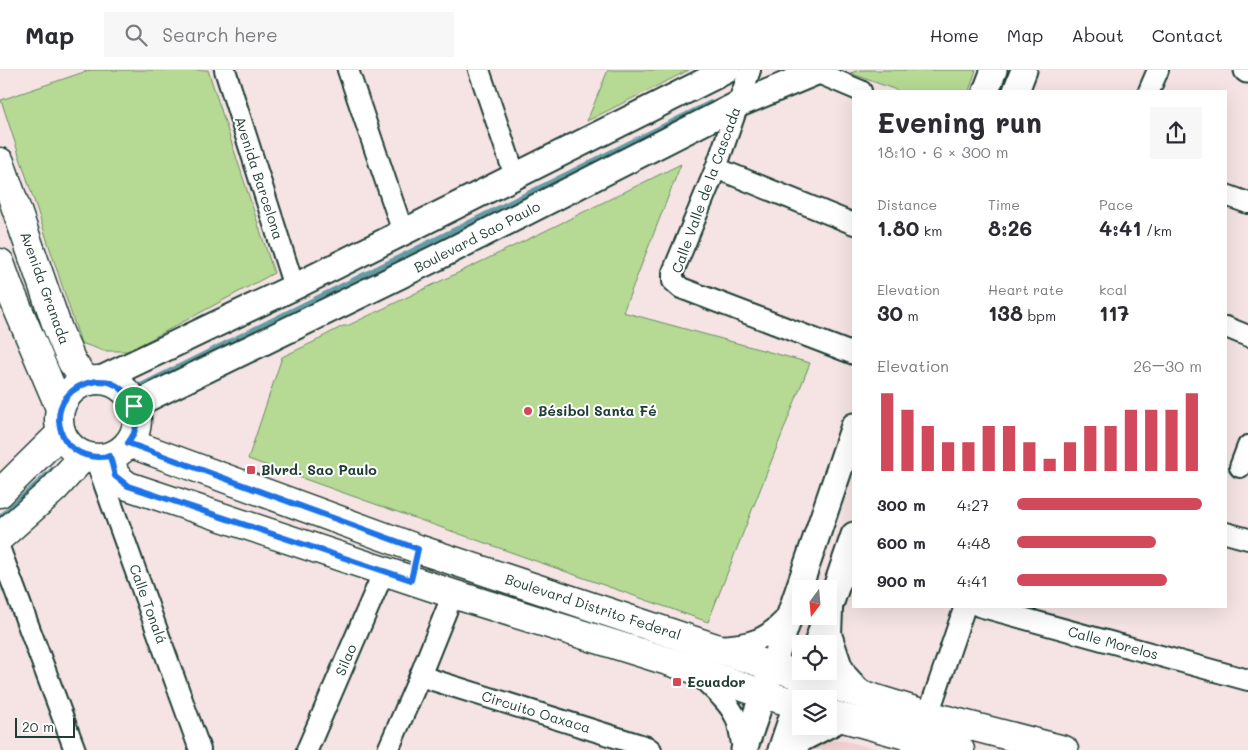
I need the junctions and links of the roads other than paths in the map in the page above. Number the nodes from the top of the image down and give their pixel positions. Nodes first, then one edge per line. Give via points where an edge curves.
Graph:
1 (224, 70) edge
2 (348, 70) edge
3 (478, 70) edge
4 (727, 70) edge
5 (750, 70) edge
6 (994, 70) edge
7 (1024, 70) edge
8 (1158, 70) edge
9 (819, 71) edge
10 (859, 90) edge
11 (986, 90) edge
12 (1016, 90) edge
13 (1149, 90) edge
14 (737, 106) junction
15 (0, 164) edge
16 (716, 168) junction
17 (515, 176) junction
18 (1227, 195) edge
19 (1248, 203) edge
20 (852, 223) edge
21 (403, 232) junction
22 (0, 263) edge
23 (294, 287) junction
24 (4, 290) edge
25 (1227, 327) edge
26 (1248, 336) edge
27 (852, 353) edge
28 (92, 381) junction
29 (134, 406) junction
30 (61, 420) junction
31 (852, 432) edge
32 (1248, 446) edge
33 (104, 453) junction
34 (1240, 467) dead end
35 (0, 493) edge
36 (1227, 533) edge
37 (0, 537) edge
38 (1248, 539) edge
39 (852, 540) edge
40 (418, 549) junction
41 (0, 550) edge
42 (384, 571) junction
43 (411, 580) junction
44 (838, 581) edge
45 (453, 594) junction
46 (964, 608) edge
47 (986, 608) edge
48 (791, 612) junction
49 (830, 625) edge
50 (711, 646) junction
51 (772, 667) junction
52 (693, 668) junction
53 (792, 671) edge
54 (420, 676) junction
55 (823, 680) edge
56 (1248, 680) edge
57 (763, 694) junction
58 (865, 695) junction
59 (792, 703) edge
60 (928, 715) junction
61 (837, 716) edge
62 (792, 722) edge
63 (810, 735) edge
64 (75, 750) edge
65 (200, 750) edge
66 (307, 750) edge
67 (388, 750) edge
68 (651, 750) edge
69 (744, 750) edge
70 (781, 750) edge
71 (790, 750) edge
72 (960, 750) edge
73 (1064, 750) edge

1 - 23 street, Avenida Barcelona
2 - 21 street
3 - 17 street
4 - 17 street
5 - 14 street, Calle Valle de la Cascada
6 - 11 street
7 - 12 street
8 - 13 street
9 - 10 street
9 - 14 street, Boulevard Sao Paulo
14 - 16 street, Calle Valle de la Cascada
14 - 29 street, Boulevard Sao Paulo
15 - 28 main road, Avenida Granada via 58,329 72,362
16 - 20 street
16 - 27 street, Calle Valle de la Cascada via 673,272 673,281 681,288
17 - 21 street
18 - 19 street
21 - 23 street
22 - 24 main road
23 - 28 street
24 - 30 main road
25 - 26 street
28 - 29 main road via 109,382 119,387
28 - 30 main road via 75,388 66,397
29 - 33 main road via 137,418 135,431
30 - 33 main road via 66,443 74,450
30 - 35 main road
31 - 48 street
32 - 34 street
33 - 37 main road via 54,489
33 - 40 main road, Boulevard Distrito Federal
33 - 42 main road, Boulevard Distrito Federal via 115,476 128,486
33 - 65 street, Calle Tonalá
36 - 38 street
39 - 44 street
40 - 43 street
40 - 50 main road, Boulevard Distrito Federal
41 - 64 street
42 - 43 main road, Boulevard Distrito Federal
42 - 66 street, Silao
43 - 45 main road, Boulevard Distrito Federal
45 - 52 main road, Boulevard Distrito Federal
45 - 54 street
46 - 60 street
47 - 56 street, Calle Morelos
48 - 50 street via 780,625 758,640 731,646
48 - 51 street
49 - 58 street via 846,674
50 - 51 main road, Boulevard Distrito Federal
51 - 53 main road, Boulevard Distrito Federal
51 - 57 street
52 - 57 main road, Boulevard Distrito Federal
52 - 69 street via 721,696 735,717
54 - 67 street
54 - 68 street, Circuito Oaxaca
55 - 58 main road, Boulevard Distrito Federal
57 - 59 main road, Boulevard Distrito Federal
57 - 69 street
58 - 60 main road, Boulevard Distrito Federal
60 - 73 main road, Boulevard Distrito Federal
61 - 72 main road
62 - 70 street
63 - 71 street

